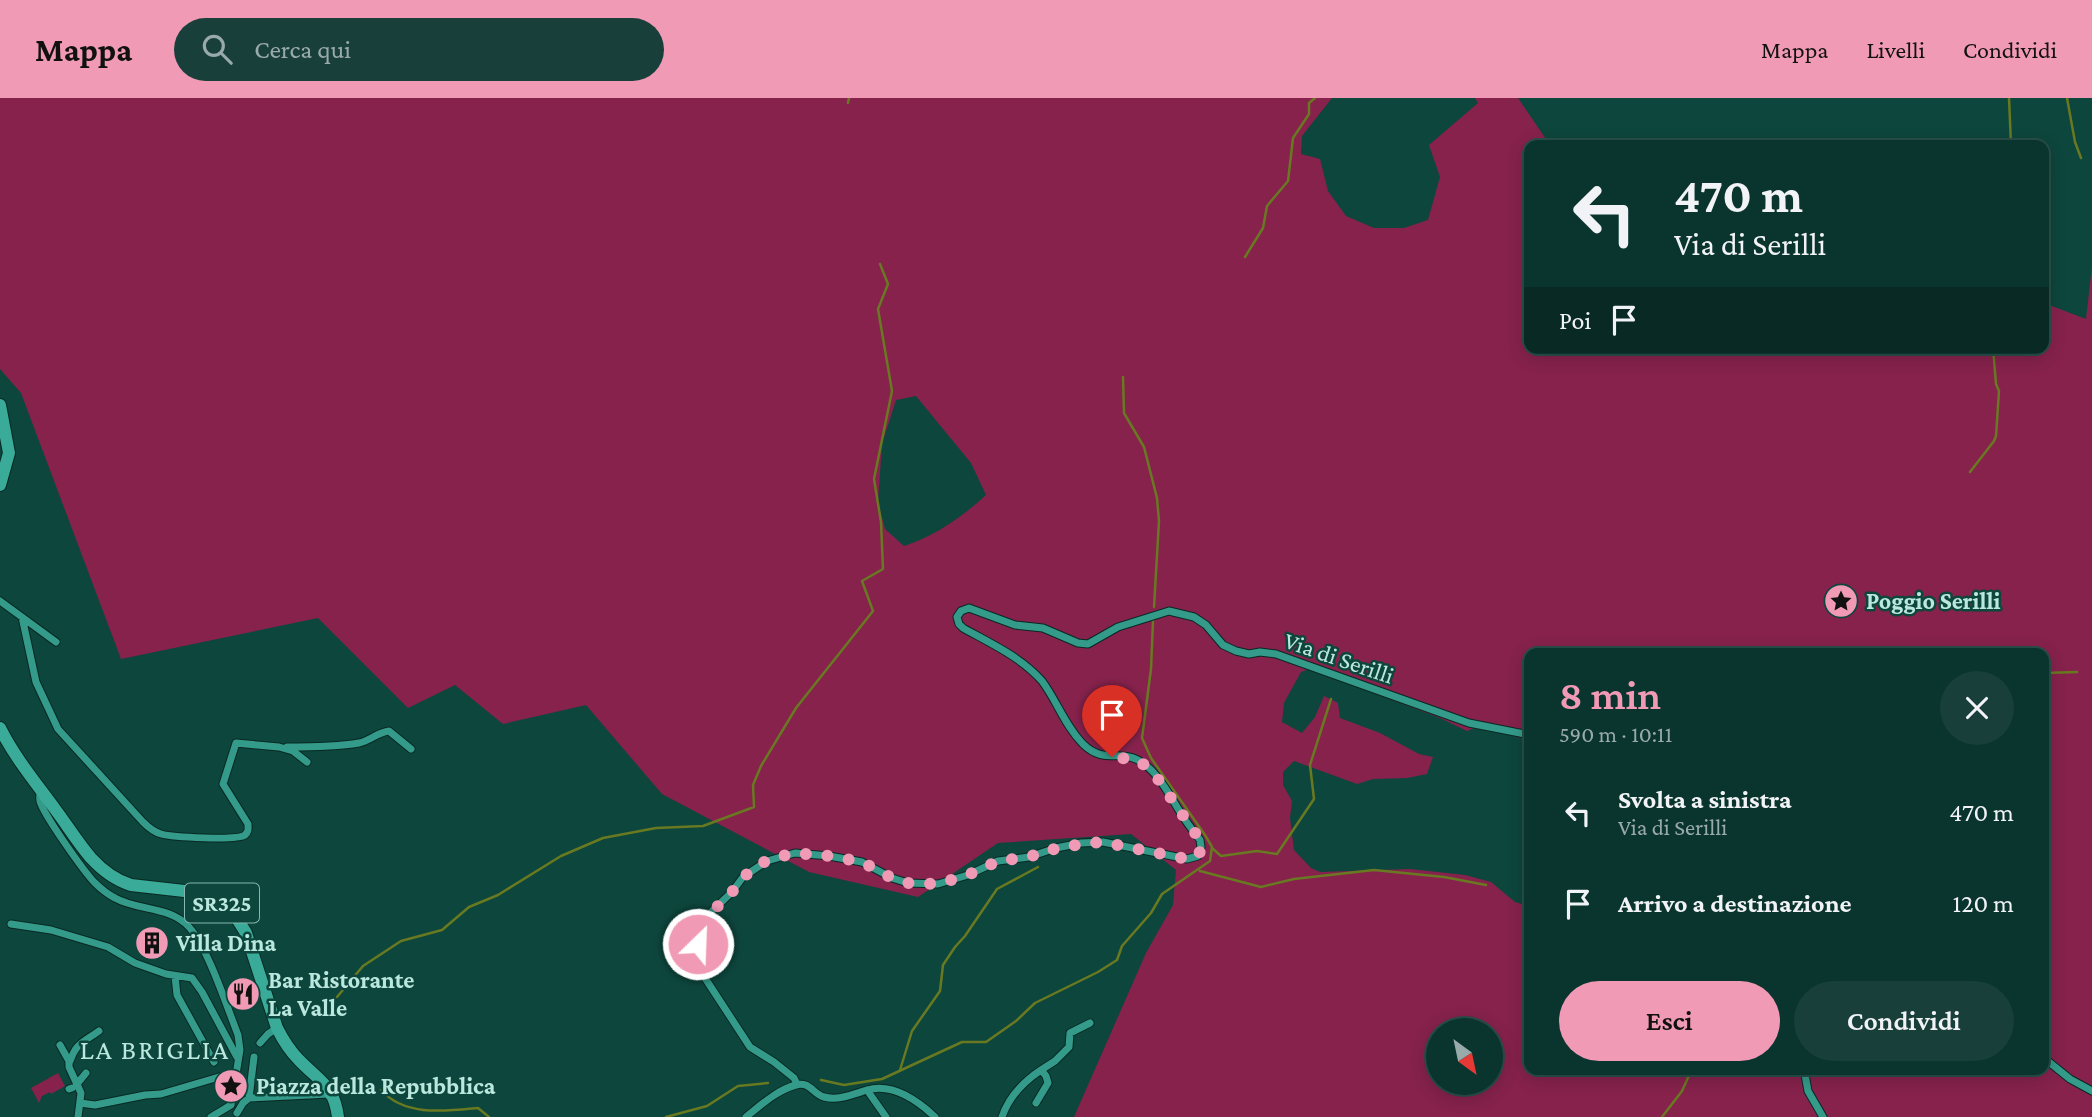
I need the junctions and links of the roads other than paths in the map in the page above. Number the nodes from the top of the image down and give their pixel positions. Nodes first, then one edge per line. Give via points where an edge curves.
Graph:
1 (0, 405) edge
2 (0, 485) edge
3 (0, 601) edge
4 (22, 617) junction
5 (56, 642) dead end
6 (0, 728) edge
7 (1524, 734) edge
8 (279, 747) junction
9 (411, 749) dead end
10 (307, 762) dead end
11 (41, 791) junction
12 (11, 924) dead end
13 (175, 976) junction
14 (1090, 1023) dead end
15 (277, 1028) junction
16 (99, 1031) dead end
17 (261, 1043) dead end
18 (60, 1045) dead end
19 (238, 1051) junction
20 (254, 1057) dead end
21 (70, 1061) junction
22 (214, 1062) dead end
23 (2049, 1062) edge
24 (1041, 1070) junction
25 (236, 1072) junction
26 (86, 1073) dead end
27 (1805, 1075) edge
28 (797, 1084) junction
29 (73, 1087) junction
30 (867, 1090) junction
31 (2092, 1091) edge
32 (333, 1096) junction
33 (246, 1101) junction
34 (1036, 1103) dead end
35 (79, 1105) junction
36 (231, 1105) junction
37 (217, 1115) edge
38 (240, 1115) edge
39 (78, 1117) edge
40 (338, 1117) edge
41 (746, 1117) edge
42 (886, 1117) edge
43 (935, 1117) edge
44 (1002, 1117) edge
45 (1823, 1117) edge

1 - 2 main road via 9,453
3 - 4 street
4 - 5 street
4 - 8 street via 36,682 58,729 149,828 165,835 242,837 248,824 223,785 234,747 236,743
6 - 11 main road, SR325
7 - 28 street, Via di Serilli via 1457,719 1276,654 1236,652 1206,625 1169,611 1118,627 1088,643 969,608 961,611 957,617 963,628 1033,671 1085,746 1106,757 1138,760 1148,768 1202,847 1198,856 1187,859 1090,842 998,861 938,884 908,883 862,862 829,856 795,853 767,860 743,877 710,914 698,944 705,978 750,1047
8 - 9 street via 361,743 389,731
8 - 10 street
11 - 15 main road, SR325 via 90,857 113,877 131,885 202,893 233,912 246,933
11 - 19 street via 44,810 100,887 117,899 180,919 194,933 238,1035
12 - 13 street via 108,947 135,963
13 - 19 street via 192,978
13 - 22 street via 177,995
14 - 24 street via 1070,1033 1069,1047
15 - 17 street
15 - 32 main road, SR325
16 - 21 street via 77,1047
18 - 21 street
19 - 25 street
20 - 33 street
21 - 29 street
23 - 31 street
24 - 34 street via 1048,1083
24 - 44 street via 1010,1097
25 - 35 street via 161,1094
25 - 36 street
26 - 29 street
27 - 45 street via 1808,1091
28 - 30 street via 826,1097
28 - 41 street
29 - 35 street via 80,1093
30 - 42 street
30 - 43 street via 891,1089
32 - 33 street
32 - 40 main road, SR325
33 - 38 street
35 - 39 street
36 - 37 street
36 - 38 street

